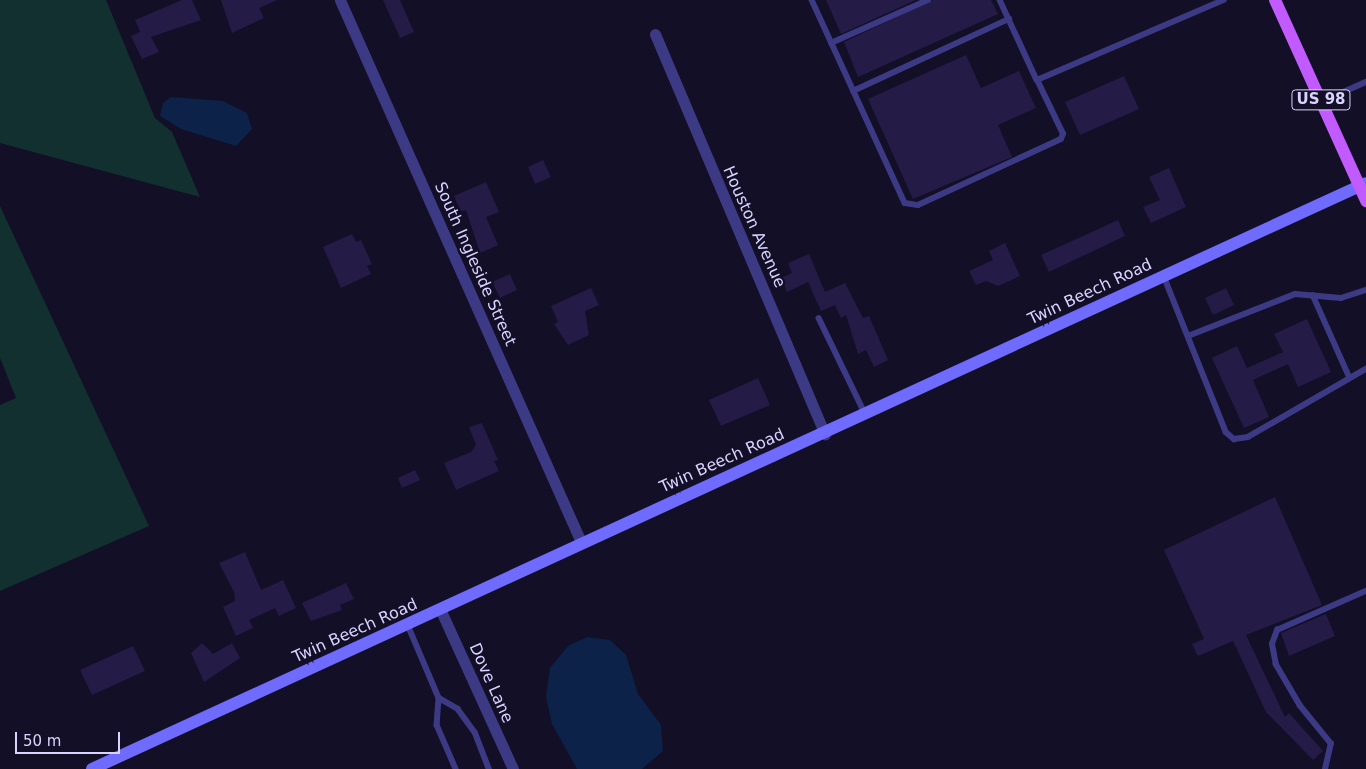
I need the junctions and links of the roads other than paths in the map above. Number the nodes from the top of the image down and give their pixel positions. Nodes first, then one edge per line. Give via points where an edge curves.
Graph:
1 (340, 0) edge
2 (812, 0) edge
3 (928, 0) edge
4 (1000, 0) edge
5 (1224, 0) edge
6 (1274, 0) edge
7 (1009, 20) junction
8 (655, 34) dead end
9 (831, 43) junction
10 (1037, 80) junction
11 (1366, 82) edge
12 (853, 91) junction
13 (1321, 102) junction
14 (1363, 184) edge
15 (1366, 201) edge
16 (1164, 276) junction
17 (1366, 290) edge
18 (1313, 295) junction
19 (820, 318) dead end
20 (1188, 336) junction
21 (1366, 369) edge
22 (1349, 376) junction
23 (866, 415) junction
24 (825, 434) junction
25 (582, 542) junction
26 (1366, 591) edge
27 (441, 611) junction
28 (408, 625) junction
29 (439, 698) junction
30 (92, 769) edge
31 (456, 769) edge
32 (489, 769) edge
33 (513, 769) edge
34 (1325, 769) edge

1 - 25 street, South Ingleside Street
2 - 9 lane
3 - 9 lane
4 - 7 lane
5 - 10 lane
6 - 13 main road, US 98
7 - 10 lane
7 - 12 lane
8 - 24 street, Houston Avenue
9 - 12 lane
10 - 12 lane via 1063,134 1061,139 918,205 905,203
11 - 13 lane
13 - 14 main road, US 98
14 - 15 main road, US 98
14 - 16 street, Twin Beech Road
16 - 20 lane
16 - 23 street, Twin Beech Road
17 - 18 lane via 1341,298
18 - 20 lane via 1295,294
18 - 22 lane
19 - 23 lane
20 - 22 lane via 1226,432 1234,439 1248,437
21 - 22 lane
23 - 24 street, Twin Beech Road
24 - 25 street, Twin Beech Road
25 - 27 street, Twin Beech Road
26 - 34 lane via 1277,630 1272,644 1276,665 1300,706 1331,744
27 - 28 street, Twin Beech Road
27 - 33 street, Dove Lane
28 - 29 lane
28 - 30 street, Twin Beech Road
29 - 31 lane via 436,725
29 - 32 lane via 458,710 475,732

